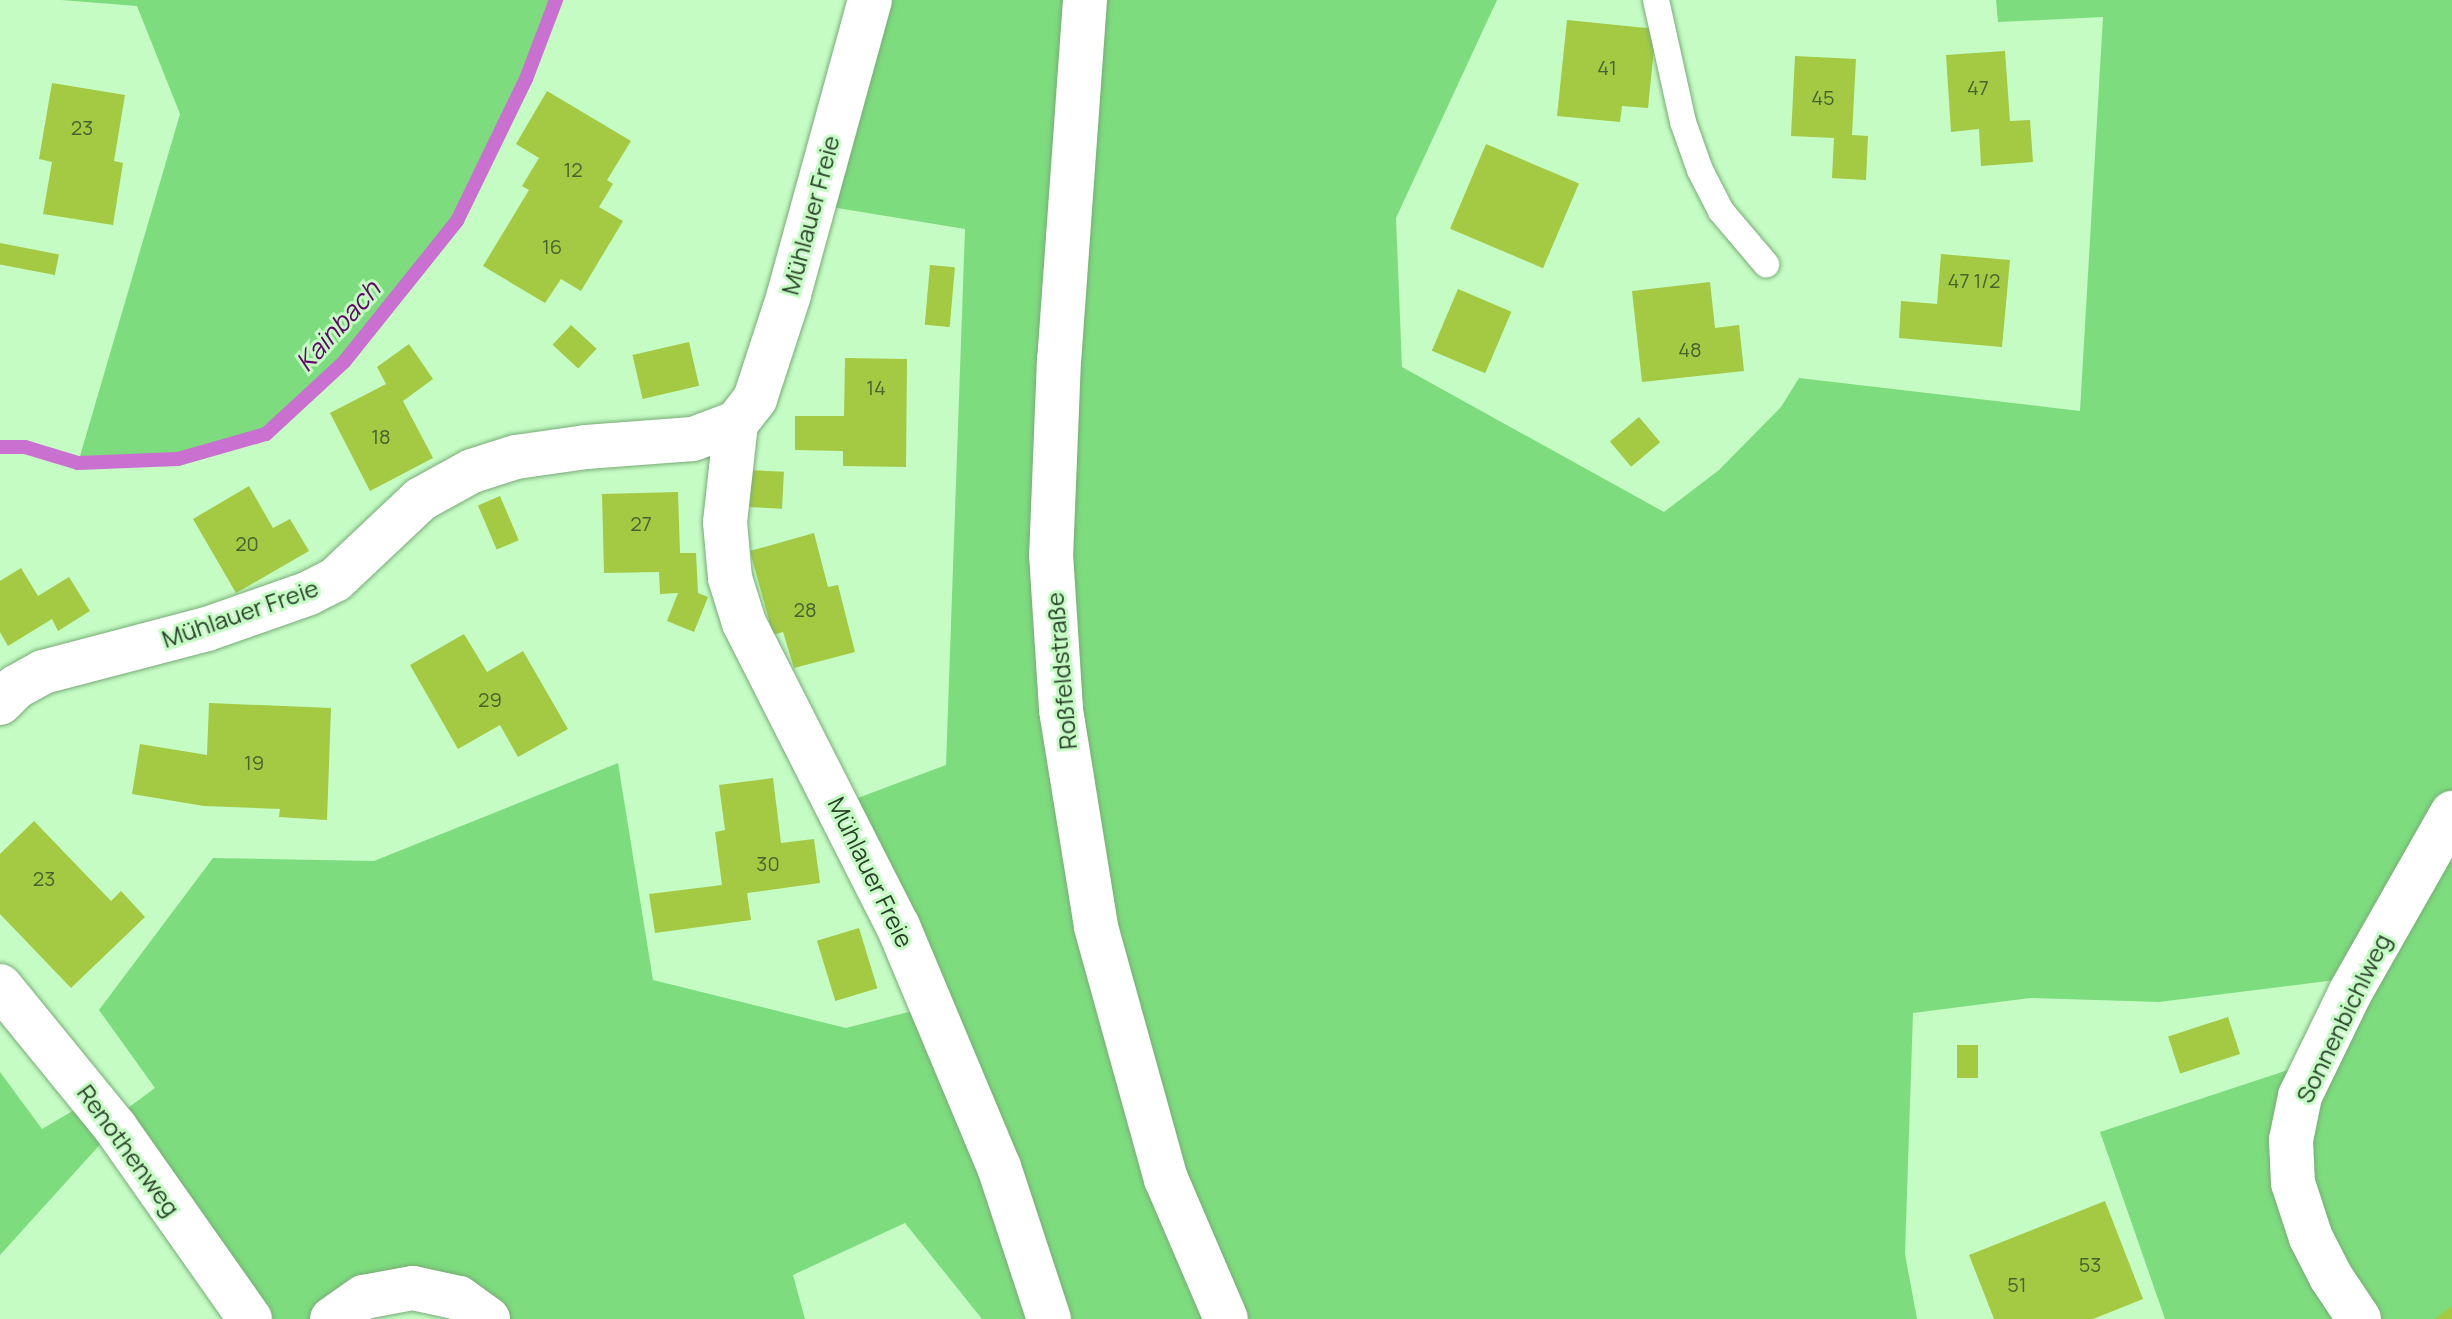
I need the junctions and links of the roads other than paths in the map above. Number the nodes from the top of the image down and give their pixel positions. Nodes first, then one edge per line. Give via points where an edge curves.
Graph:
1 (870, 0) edge
2 (1085, 0) edge
3 (1656, 0) edge
4 (1766, 264) dead end
5 (736, 423) junction
6 (0, 703) edge
7 (2452, 813) edge
8 (0, 986) edge
9 (250, 1319) edge
10 (332, 1319) edge
11 (488, 1319) edge
12 (1049, 1319) edge
13 (1226, 1319) edge
14 (2359, 1319) edge

1 - 5 street, Mühlauer Freie via 789,295 755,399
2 - 13 street, Roßfeldstraße via 1051,554 1061,710 1096,927 1166,1179
3 - 4 lane via 1683,122 1700,170 1721,211
5 - 6 street, Mühlauer Freie via 693,439 516,457 472,471 421,499 335,580 309,593 207,629 43,672
5 - 12 street, Mühlauer Freie via 725,522 730,578 744,623 898,926 999,1167
7 - 14 street, Sonnenbichlweg via 2351,991 2300,1096 2291,1140 2293,1183 2311,1238
8 - 9 street, Renothenweg via 115,1127
10 - 11 street via 364,1297 413,1288 459,1298

